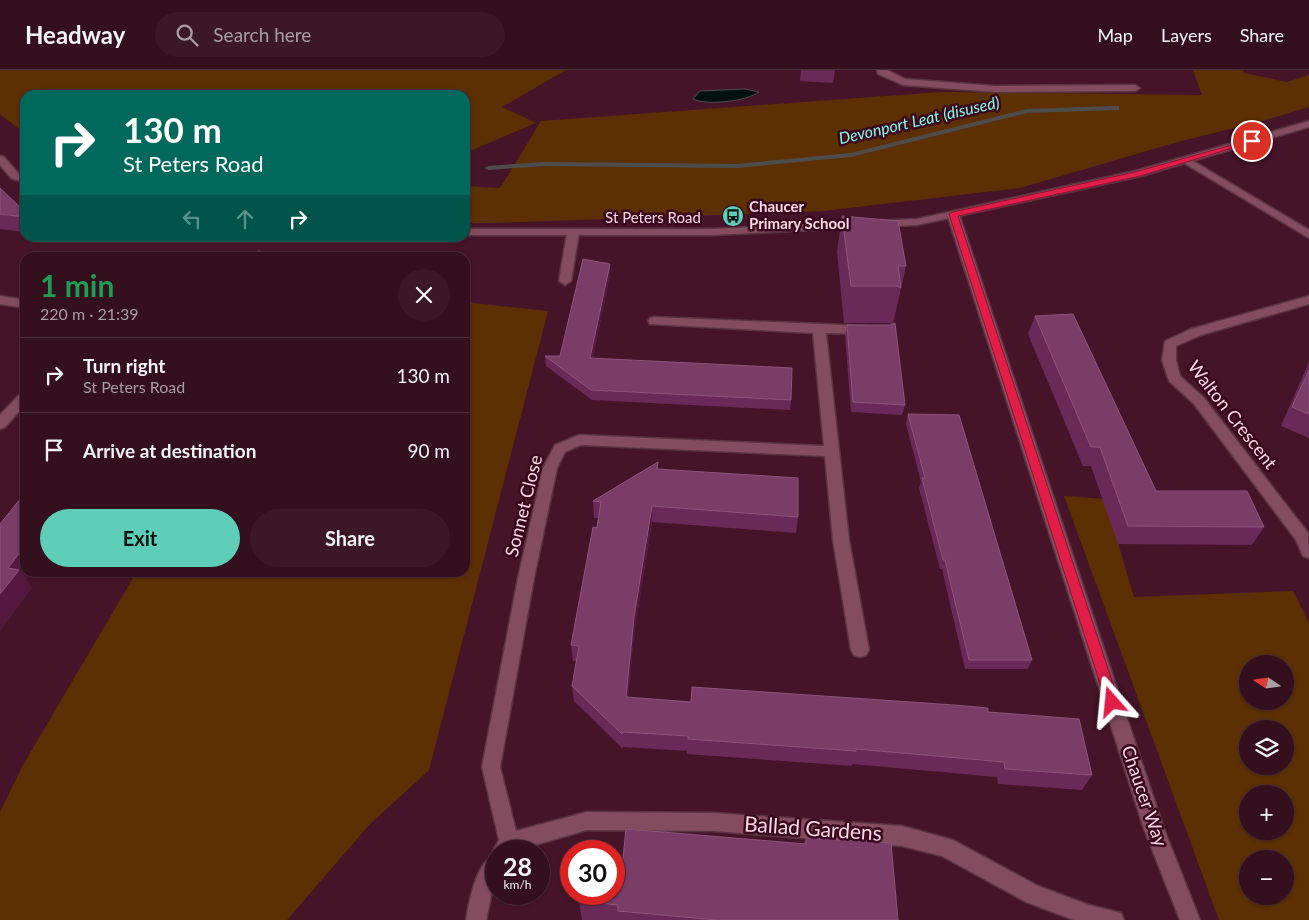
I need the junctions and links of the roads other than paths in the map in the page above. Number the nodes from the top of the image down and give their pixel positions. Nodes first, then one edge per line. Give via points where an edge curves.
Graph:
1 (882, 70) edge
2 (1135, 88) dead end
3 (1309, 124) edge
4 (0, 159) edge
5 (1188, 161) junction
6 (20, 178) edge
7 (953, 214) junction
8 (470, 232) edge
9 (573, 233) junction
10 (1309, 235) edge
11 (565, 282) dead end
12 (0, 300) edge
13 (1309, 300) edge
14 (20, 303) edge
15 (654, 321) dead end
16 (819, 329) junction
17 (878, 330) edge
18 (20, 402) edge
19 (0, 424) edge
20 (830, 451) junction
21 (1309, 552) edge
22 (860, 650) dead end
23 (505, 840) edge
24 (525, 840) edge
25 (485, 884) edge
26 (476, 920) edge
27 (1114, 920) edge
28 (1190, 920) edge

1 - 2 street via 903,82 995,89
3 - 5 street, St Peters Road
4 - 6 street
5 - 7 street, St Peters Road
5 - 10 street
7 - 9 street, St Peters Road via 917,222 712,232
7 - 28 street, Chaucer Way via 1154,829
8 - 9 street, St Peters Road
9 - 11 street
12 - 14 street
13 - 21 street, Walton Crescent via 1196,332 1170,344 1169,360 1174,378 1199,401 1302,537
15 - 16 street
16 - 17 street
16 - 20 street
18 - 19 street
20 - 22 street
20 - 23 street, Sonnet Close via 579,440 560,449 550,468 526,578 492,767
24 - 27 street, Ballad Gardens via 587,821 714,822 902,836 946,847 1032,895 1088,915
25 - 26 street

